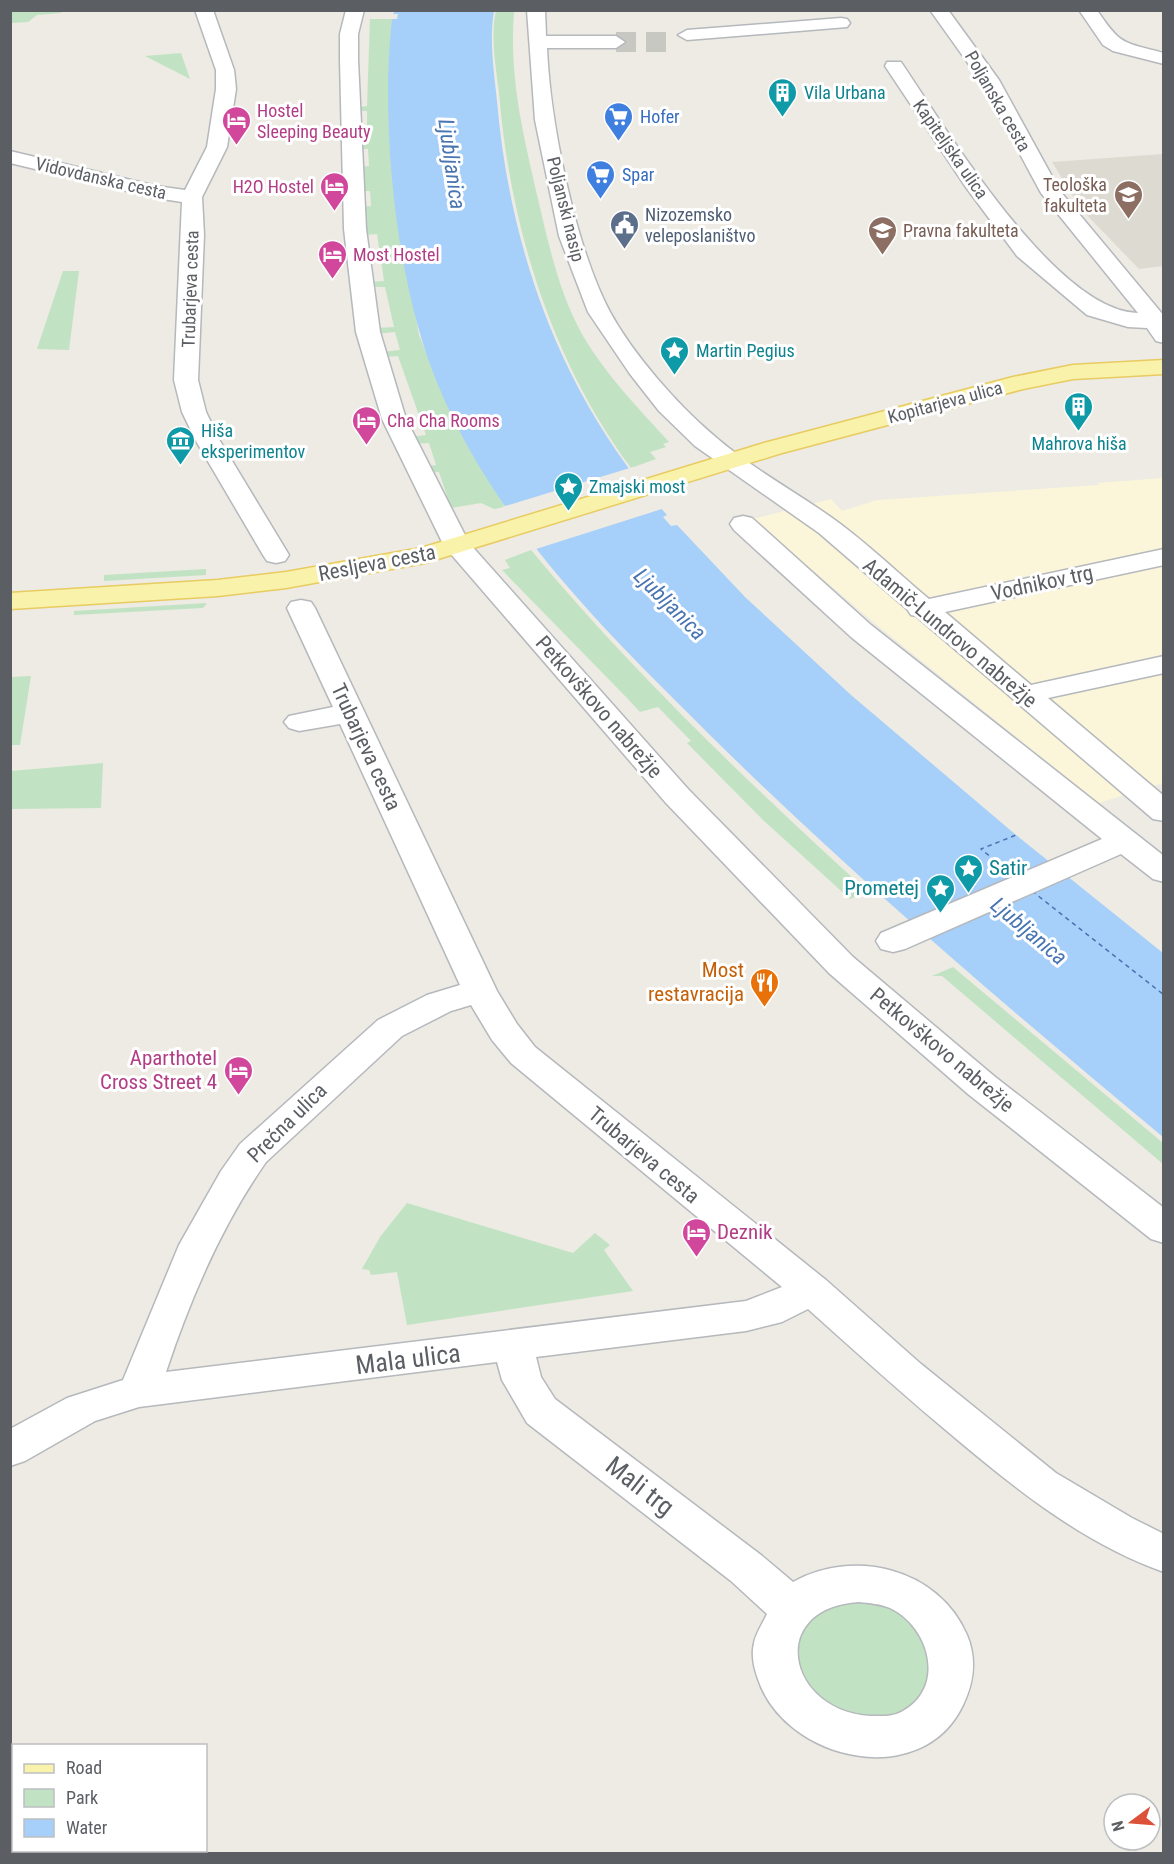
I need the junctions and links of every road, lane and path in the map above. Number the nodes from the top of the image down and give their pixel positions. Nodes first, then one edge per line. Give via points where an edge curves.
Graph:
1 (204, 10) edge
2 (355, 10) edge
3 (536, 10) edge
4 (939, 10) edge
5 (1088, 10) edge
6 (839, 17) edge
7 (537, 42) junction
8 (616, 42) tunnel mouth
9 (667, 42) tunnel mouth
10 (1164, 60) edge
11 (894, 66) dead end
12 (10, 157) edge
13 (192, 197) junction
14 (1160, 328) edge
15 (1164, 367) edge
16 (731, 462) junction
17 (743, 524) dead end
18 (457, 546) junction
19 (276, 555) dead end
20 (1164, 557) edge
21 (10, 601) edge
22 (301, 608) dead end
23 (921, 609) junction
24 (1164, 664) edge
25 (1024, 695) junction
26 (351, 713) junction
27 (299, 722) dead end
28 (1155, 803) edge
29 (1083, 809) junction
30 (1124, 841) junction
31 (1164, 872) edge
32 (893, 941) dead end
33 (480, 991) junction
34 (1164, 1229) edge
35 (812, 1290) junction
36 (513, 1346) junction
37 (139, 1391) junction
38 (10, 1449) edge
39 (1164, 1554) edge
40 (792, 1609) dead end

1 - 13 street, Trubarjeva cesta via 226,81 218,147
2 - 18 street, Petkovškovo nabrežje via 349,60 355,229 368,332 403,440
3 - 7 street, Poljanski nasip
4 - 14 street, Poljanska cesta via 989,80 1051,193
5 - 10 street via 1109,41
6 - 9 street via 688,22 689,41
7 - 8 street
7 - 16 street, Poljanski nasip via 544,120 570,236 599,312 668,406
11 - 14 street, Kapiteljska ulica via 972,182 1025,251 1104,315
12 - 13 street, Vidovdanska cesta
13 - 19 street, Trubarjeva cesta via 188,390 208,441
15 - 16 main road, Kopitarjeva ulica via 1044,376
16 - 18 main road, Resljeva cesta
16 - 23 street, Adamič-Lundrovo nabrežje via 801,506
17 - 29 street via 861,631
18 - 21 main road, Resljeva cesta via 286,580
18 - 34 street, Petkovškovo nabrežje via 677,796 981,1085
20 - 23 street, Vodnikov trg
22 - 26 street, Trubarjeva cesta
23 - 25 street, Adamič-Lundrovo nabrežje
24 - 25 street
25 - 28 street, Adamič-Lundrovo nabrežje
26 - 27 street
26 - 33 street, Trubarjeva cesta
28 - 29 street
29 - 30 street
30 - 31 street
30 - 32 street
33 - 35 street, Trubarjeva cesta via 523,1055
33 - 37 street, Prečna ulica via 439,1003 390,1028 253,1153 198,1245
35 - 36 street, Mala ulica via 768,1311 746,1316
35 - 39 street, Trubarjeva cesta via 1041,1485 1117,1532
36 - 37 street, Mala ulica
36 - 40 street, Mali trg via 522,1380 541,1411 746,1568
37 - 38 street, Mala ulica via 81,1409

